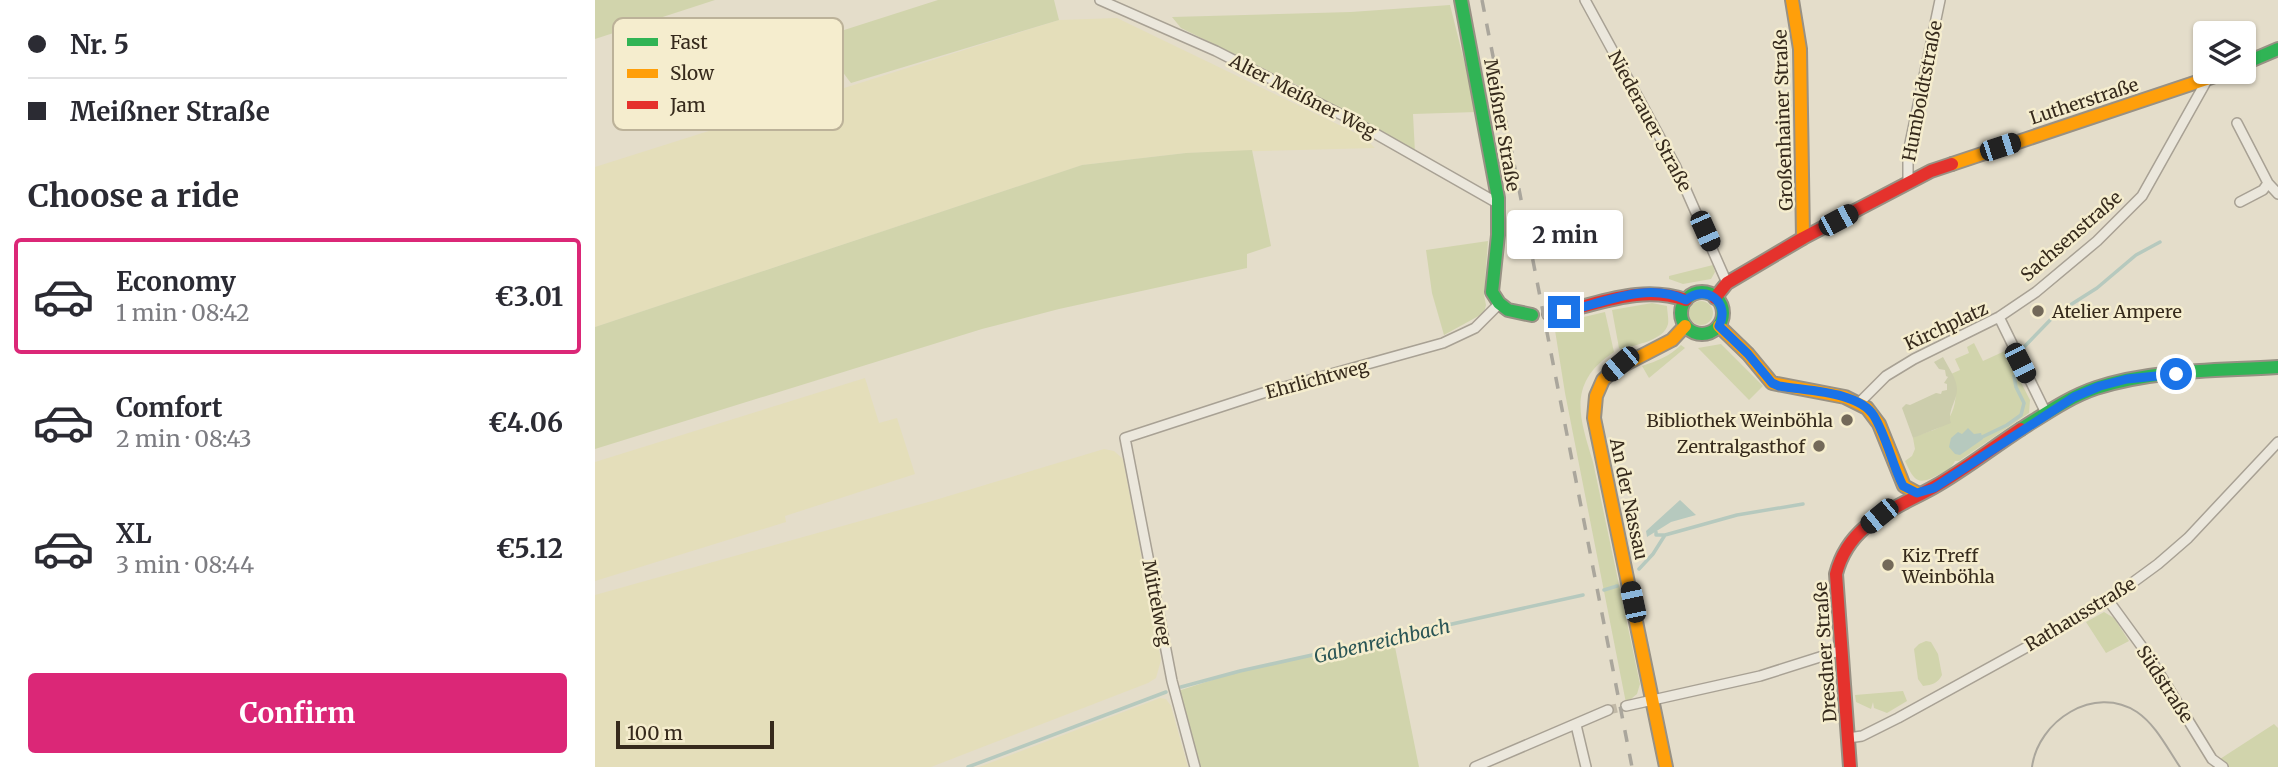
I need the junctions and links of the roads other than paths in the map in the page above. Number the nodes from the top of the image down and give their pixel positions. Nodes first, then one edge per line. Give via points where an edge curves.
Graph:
1 (1100, 0) edge
2 (1461, 0) edge
3 (1585, 0) edge
4 (1793, 0) edge
5 (1940, 0) edge
6 (2278, 49) edge
7 (2256, 58) edge
8 (2195, 84) edge
9 (2205, 84) edge
10 (2237, 123) dead end
11 (1907, 182) junction
12 (2268, 183) junction
13 (2278, 194) edge
14 (2240, 202) dead end
15 (1499, 204) junction
16 (1803, 238) junction
17 (1727, 283) junction
18 (1716, 298) junction
19 (1686, 300) junction
20 (1499, 304) junction
21 (1549, 314) dead end
22 (1532, 315) dead end
23 (1999, 317) junction
24 (1685, 326) junction
25 (1719, 326) junction
26 (2278, 367) edge
27 (1860, 402) junction
28 (2046, 414) junction
29 (1125, 438) joint
30 (2278, 442) edge
31 (1917, 493) junction
32 (2108, 600) junction
33 (1842, 650) junction
34 (1654, 701) junction
35 (1626, 706) tunnel mouth
36 (1608, 710) tunnel mouth
37 (1577, 725) junction
38 (1848, 738) junction
39 (2212, 763) edge
40 (1195, 767) edge
41 (1475, 767) edge
42 (1586, 767) edge
43 (1667, 767) edge
44 (1850, 767) edge
45 (2223, 767) edge

1 - 15 street, Alter Meißner Weg via 1216,51 1346,117
2 - 15 main road, Meißner Straße
3 - 17 street, Niederauer Straße via 1675,165
4 - 16 main road, Großenhainer Straße via 1800,49
5 - 11 street, Humboldtstraße via 1908,153
6 - 7 main road
8 - 11 main road, Lutherstraße via 1977,154
9 - 23 street, Sachsenstraße via 2136,205 2036,292
10 - 12 street
11 - 16 main road, Lutherstraße
12 - 13 street
12 - 14 street
15 - 20 main road, Meißner Straße via 1492,285
16 - 17 main road, Lutherstraße
17 - 18 main road, Lutherstraße
18 - 19 main road via 1703,293
18 - 25 main road via 1723,313
19 - 21 main road via 1645,291
19 - 24 main road via 1681,313
20 - 22 main road via 1511,312
20 - 29 street, Ehrlichtweg via 1475,328 1443,343 1263,393
23 - 27 street, Kirchplatz via 1895,370
23 - 28 street, Kirchplatz
24 - 25 main road via 1702,334
24 - 34 main road, An der Nassau via 1664,348 1620,364 1608,374 1593,403
25 - 27 main road via 1772,383
26 - 28 main road via 2127,379 2089,390
27 - 31 main road via 1877,420 1903,486
28 - 31 main road via 1934,488
29 - 40 street, Mittelweg via 1172,681
30 - 32 street, Rathausstraße via 2187,538
31 - 33 main road, Dresdner Straße via 1852,538 1841,555 1836,573
32 - 38 street, Rathausstraße via 1898,718
32 - 39 street, Südstraße via 2148,655
33 - 34 street via 1760,676
33 - 38 main road, Dresdner Straße
34 - 35 street
34 - 43 main road, An der Nassau
36 - 37 street
37 - 41 street
37 - 42 street
38 - 44 main road, Dresdner Straße
39 - 45 street, Südstraße

